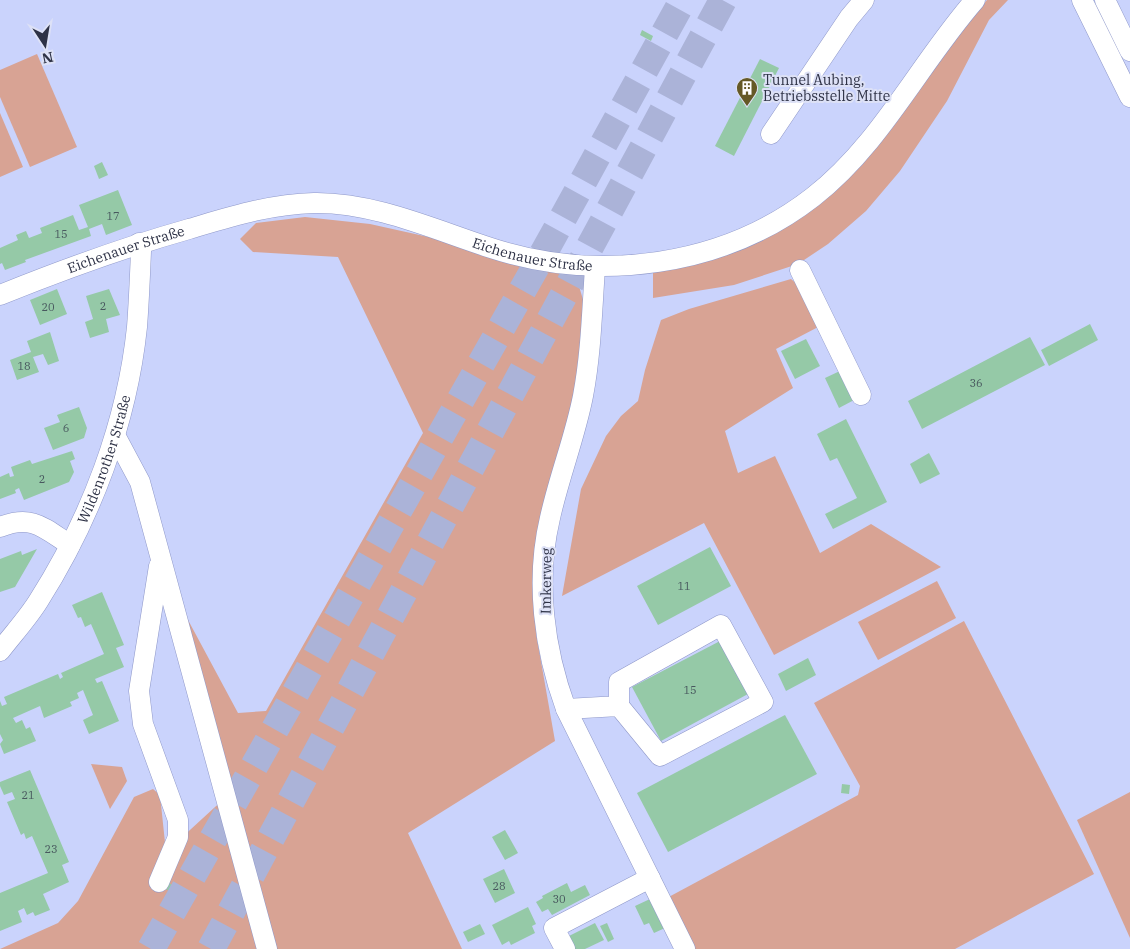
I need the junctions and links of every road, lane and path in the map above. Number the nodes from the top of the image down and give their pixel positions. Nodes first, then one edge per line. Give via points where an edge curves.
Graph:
1 (864, 0) edge
2 (975, 0) edge
3 (1082, 0) edge
4 (1106, 0) edge
5 (1130, 51) edge
6 (1130, 98) edge
7 (772, 134) dead end
8 (139, 243) junction
9 (595, 268) junction
10 (800, 270) dead end
11 (0, 295) edge
12 (861, 395) dead end
13 (116, 437) junction
14 (0, 526) edge
15 (70, 545) junction
16 (160, 562) junction
17 (0, 651) edge
18 (619, 706) junction
19 (566, 709) junction
20 (650, 878) junction
21 (159, 882) dead end
22 (267, 949) edge
23 (565, 949) edge
24 (685, 949) edge

1 - 7 street
2 - 9 street, Eichenauer Straße via 851,164 813,197 781,219 710,250 637,265
3 - 6 street
4 - 5 street
8 - 9 street, Eichenauer Straße via 274,206 317,203 370,209 525,258
8 - 11 street, Eichenauer Straße
8 - 13 street, Wildenrother Straße via 137,327
9 - 19 street, Imkerweg via 587,374 550,519 544,563 546,637 554,676
10 - 12 street
13 - 15 street, Wildenrother Straße
13 - 16 street via 140,482
14 - 15 street via 15,520 39,524
15 - 17 street, Wildenrother Straße via 39,601
16 - 21 street via 139,691 143,724 178,820 178,837
16 - 22 street
18 - 18 street via 660,756 763,702 721,625 619,682
18 - 19 street
19 - 20 street, Imkerweg
20 - 23 street via 554,928
20 - 24 street, Imkerweg

